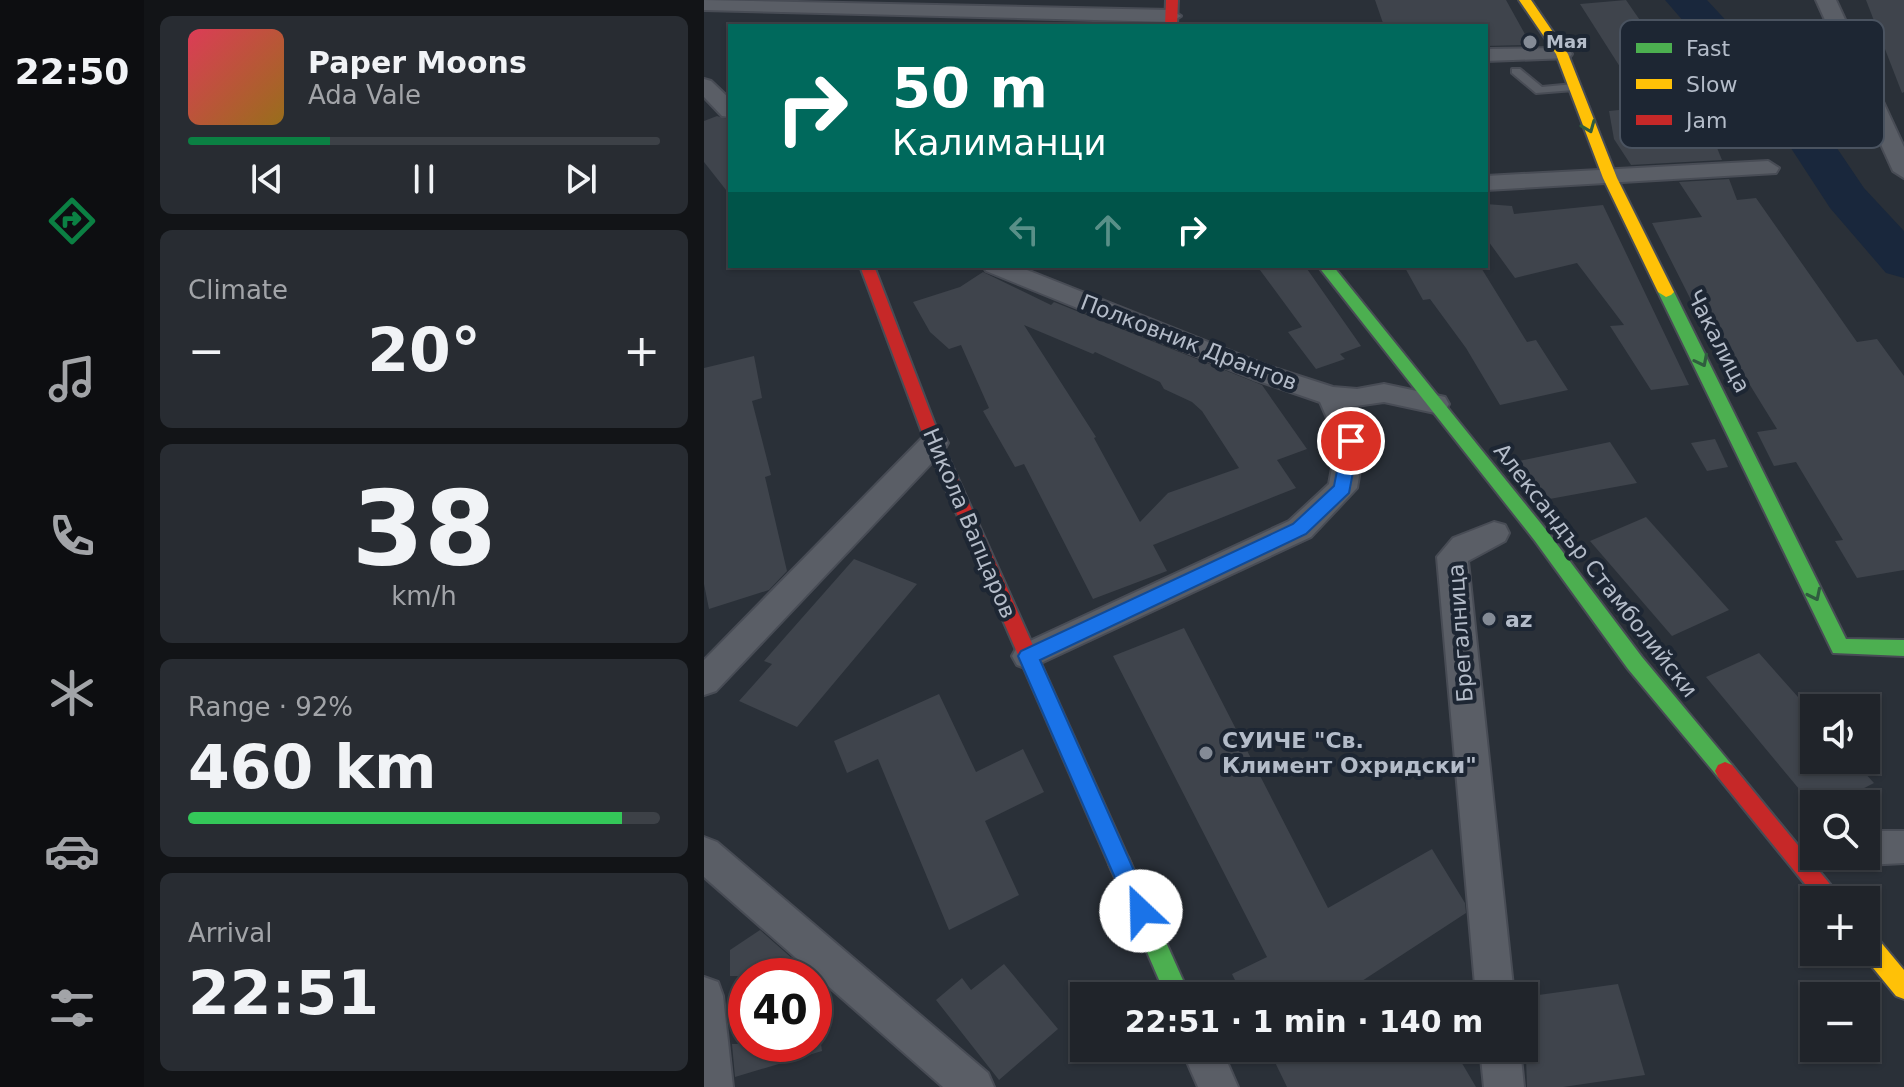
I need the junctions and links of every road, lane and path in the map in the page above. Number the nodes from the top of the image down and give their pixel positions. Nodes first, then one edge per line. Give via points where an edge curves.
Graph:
1 (1525, 0) edge
2 (1826, 0) edge
3 (704, 4) edge
4 (939, 6) edge
5 (1171, 14) edge
6 (1062, 20) edge
7 (1835, 20) edge
8 (1562, 54) junction
9 (1488, 55) edge
10 (1516, 71) dead end
11 (704, 85) edge
12 (1574, 87) junction
13 (728, 109) edge
14 (1884, 127) edge
15 (1902, 166) edge
16 (1768, 168) dead end
17 (1610, 178) junction
18 (1488, 183) edge
19 (868, 268) edge
20 (1000, 268) edge
21 (1327, 268) edge
22 (1331, 396) junction
23 (1435, 404) junction
24 (934, 443) junction
25 (1494, 533) dead end
26 (1904, 648) edge
27 (1028, 656) junction
28 (704, 681) edge
29 (1800, 847) edge
30 (1904, 847) edge
31 (1880, 848) edge
32 (704, 854) edge
33 (1880, 959) edge
34 (1172, 982) edge
35 (1494, 982) edge
36 (1904, 988) edge
37 (704, 996) edge
38 (1207, 1062) edge
39 (1501, 1062) edge
40 (713, 1087) edge
41 (974, 1087) edge
42 (1218, 1087) edge
43 (1504, 1087) edge

1 - 8 street, Чакалица
2 - 7 street
3 - 4 street
4 - 6 street
5 - 6 street
8 - 9 street
8 - 12 street, Чакалица
10 - 12 lane via 1540,91
11 - 13 street
12 -> 17 street, Чакалица
14 - 15 street
16 - 17 street
17 - 18 street
17 -> 26 street, Чакалица via 1840,647
19 - 24 street, Никола Вапцаров
20 - 22 street, Полковник Дрангов
21 - 23 street, Александър Стамболийски
22 - 23 street, Полковник Дрангов via 1384,393
22 - 27 street via 1351,441 1343,488 1300,529
23 - 29 street, Александър Стамболийски via 1635,663
24 - 27 street, Никола Вапцаров
24 - 28 street
25 - 35 street, Брегалница via 1452,557
27 - 34 street, Никола Вапцаров
30 - 31 street
32 - 41 street
33 - 36 street
37 - 40 street
38 - 42 street
39 - 43 street

